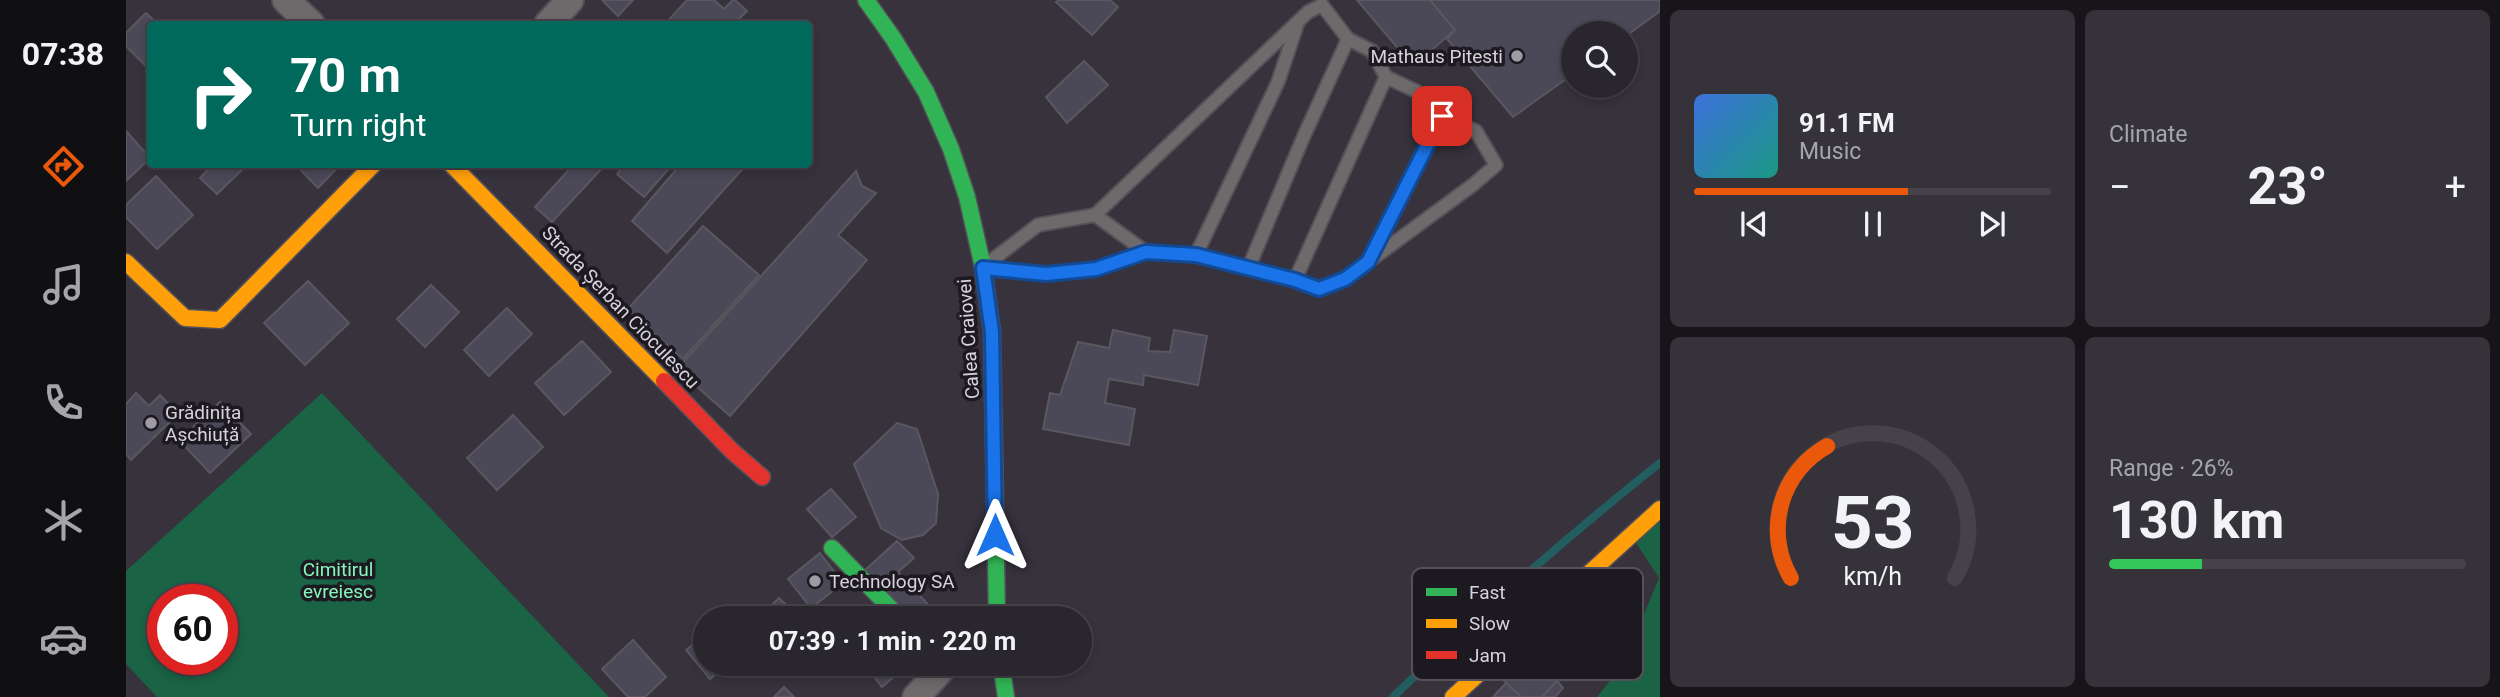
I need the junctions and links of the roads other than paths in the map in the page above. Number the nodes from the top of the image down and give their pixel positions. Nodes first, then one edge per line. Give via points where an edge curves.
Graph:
1 (286, 0) edge
2 (570, 0) edge
3 (866, 0) edge
4 (308, 21) edge
5 (551, 21) edge
6 (1298, 21) junction
7 (1348, 39) junction
8 (1386, 77) junction
9 (1442, 116) junction
10 (370, 168) edge
11 (455, 168) edge
12 (1095, 215) junction
13 (1146, 252) junction
14 (1196, 255) junction
15 (126, 262) edge
16 (1368, 262) junction
17 (983, 268) junction
18 (1248, 269) junction
19 (1295, 280) junction
20 (762, 477) dead end
21 (1660, 509) edge
22 (832, 548) dead end
23 (1595, 568) edge
24 (888, 606) edge
25 (997, 606) edge
26 (935, 676) edge
27 (1003, 676) edge
28 (1472, 680) edge
29 (916, 697) edge
30 (1006, 697) edge
31 (1453, 697) edge

1 - 4 street
2 - 5 street
3 - 17 street, Calea Craiovei via 926,92 951,149
6 - 7 lane via 1322,5
6 - 12 lane
6 - 14 lane via 1278,82
7 - 8 lane via 1372,51
7 - 18 lane
8 - 9 lane via 1416,91
8 - 19 lane
9 - 16 lane
9 - 16 lane via 1476,131 1496,165
10 - 15 street via 220,320 185,318
11 - 20 street, Strada Șerban Cioculescu
12 - 13 lane
12 - 17 lane via 1038,225
13 - 14 lane
13 - 17 lane via 1096,269 1046,274
14 - 18 lane
16 - 19 lane via 1345,279 1319,289
17 - 25 street, Calea Craiovei via 992,332
18 - 19 lane
21 - 23 street
22 - 24 street
26 - 29 street
27 - 30 street
28 - 31 street

